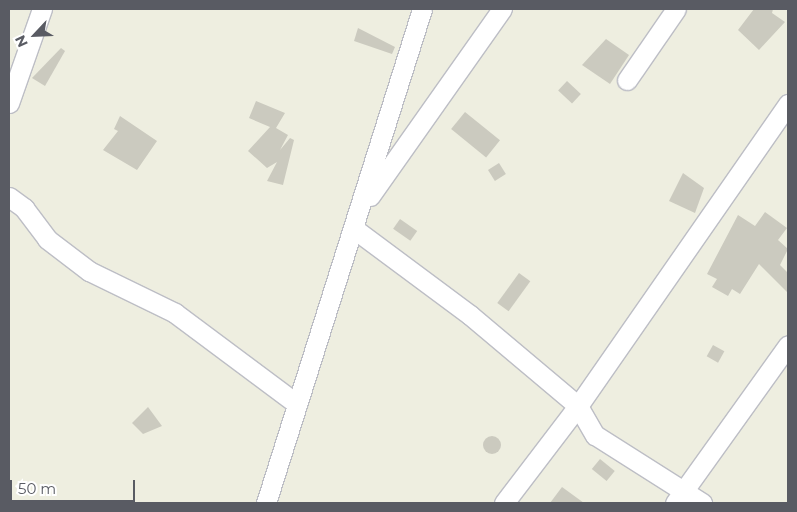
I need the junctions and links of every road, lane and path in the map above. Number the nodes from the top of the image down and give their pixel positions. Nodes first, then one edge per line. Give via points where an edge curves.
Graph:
1 (42, 9) edge
2 (422, 9) edge
3 (502, 9) edge
4 (676, 9) edge
5 (627, 80) dead end
6 (9, 103) edge
7 (788, 104) edge
8 (9, 197) edge
9 (356, 219) junction
10 (788, 345) edge
11 (296, 404) junction
12 (578, 406) junction
13 (680, 497) edge
14 (266, 503) edge
15 (504, 503) edge
16 (702, 503) edge

1 - 6 street
2 - 9 street
3 - 9 street
4 - 5 street
7 - 12 street
8 - 11 street via 24,208 47,240 89,271 175,314
9 - 11 street
9 - 12 street
10 - 13 street
11 - 14 street
12 - 13 street via 595,435
12 - 15 street
13 - 16 street

